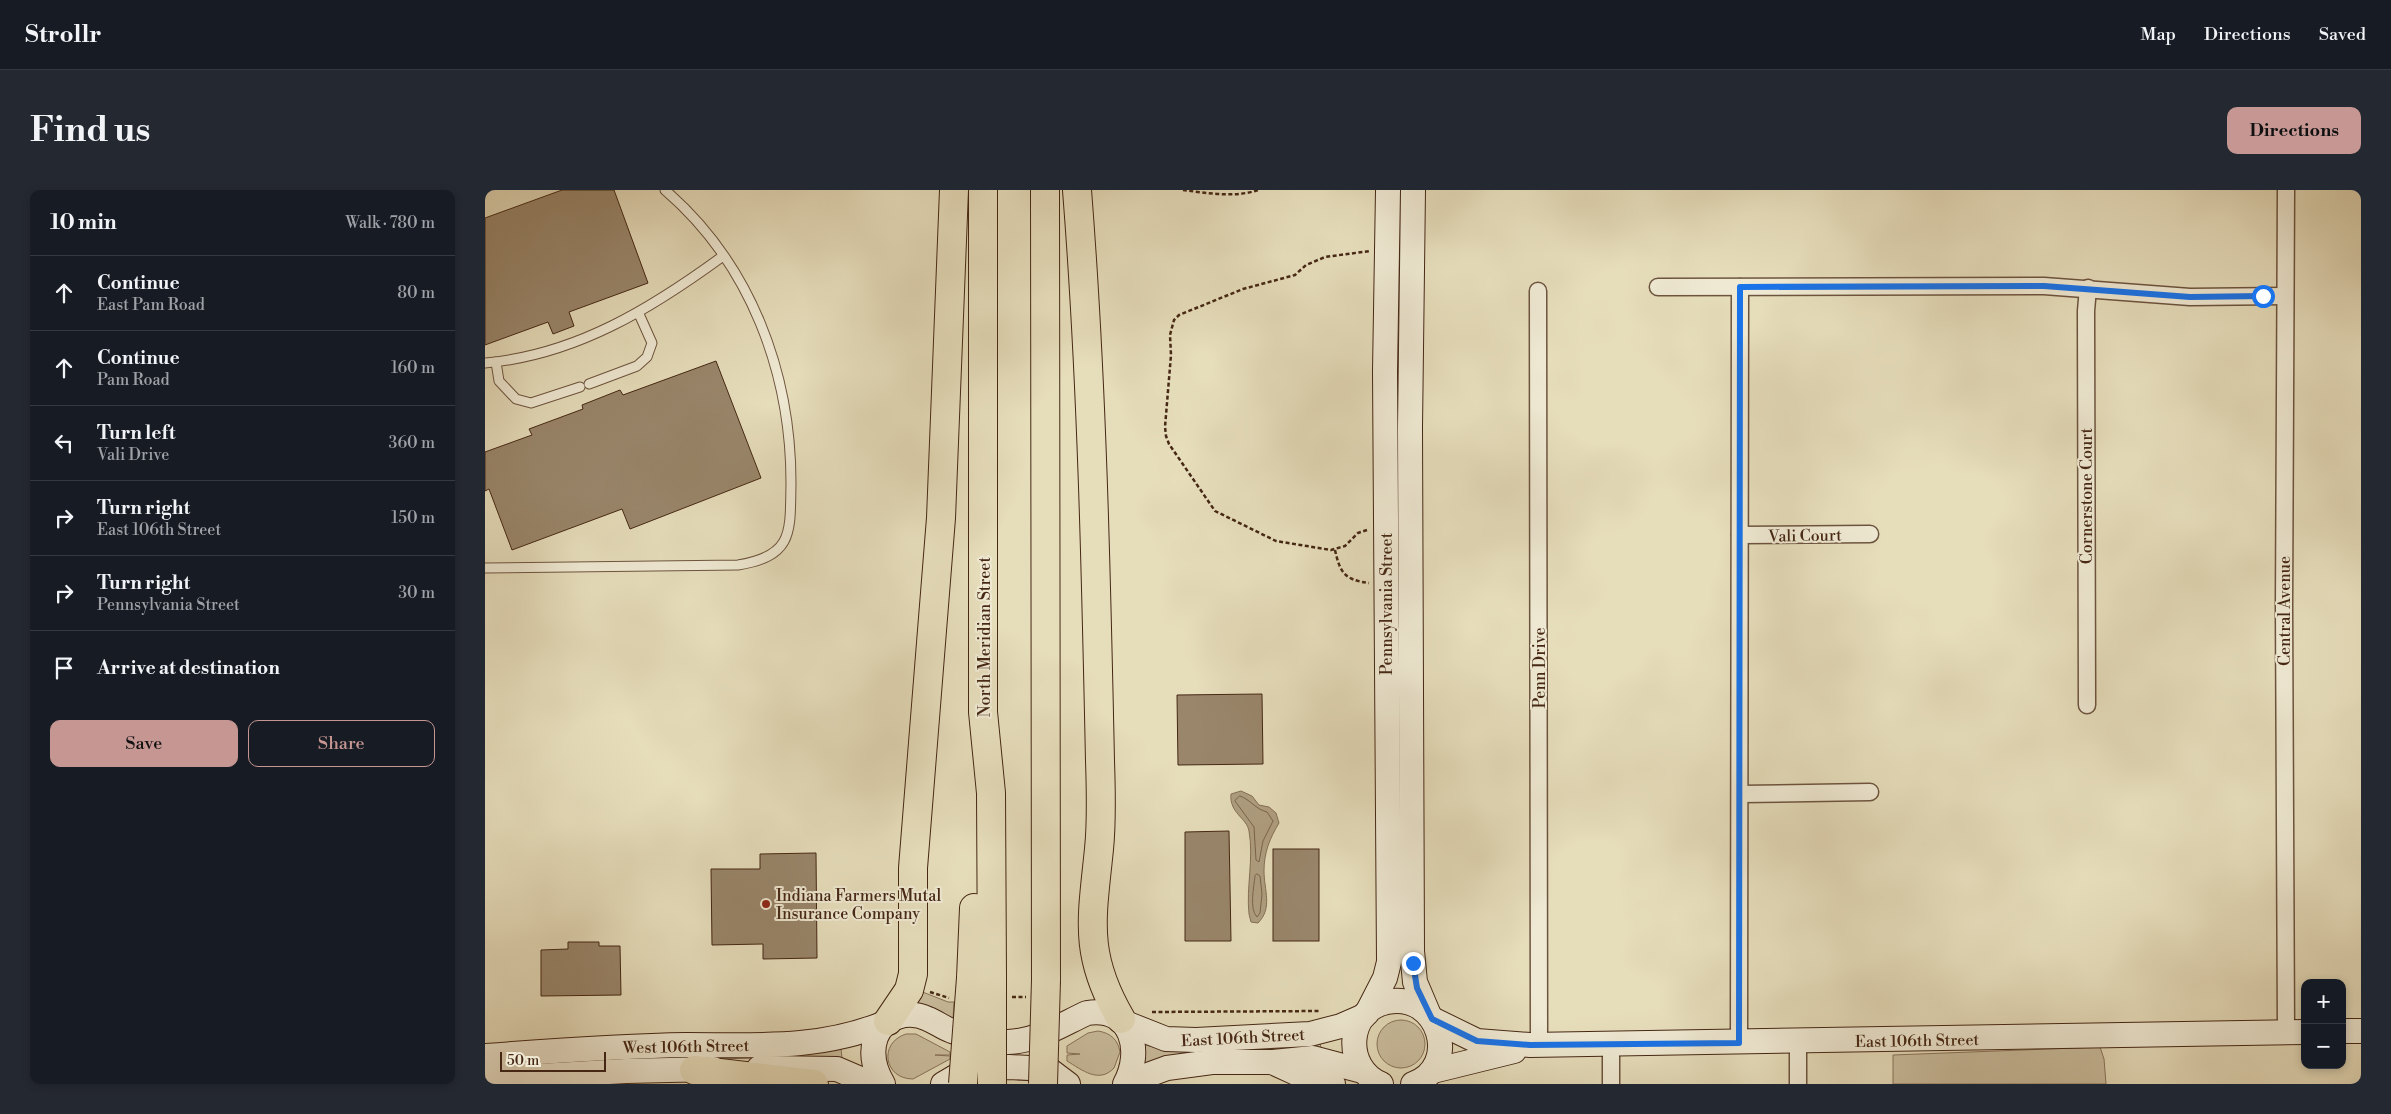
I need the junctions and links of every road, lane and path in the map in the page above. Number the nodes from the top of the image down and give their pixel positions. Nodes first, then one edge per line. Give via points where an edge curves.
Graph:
1 (665, 190) edge
2 (954, 190) edge
3 (983, 190) edge
4 (1045, 190) edge
5 (1077, 190) edge
6 (1183, 190) edge
7 (1257, 190) edge
8 (1388, 190) edge
9 (1413, 190) edge
10 (2287, 190) edge
11 (1371, 251) dead end
12 (723, 256) junction
13 (1740, 287) junction
14 (1658, 288) dead end
15 (2088, 288) junction
16 (1539, 291) dead end
17 (2285, 296) junction
18 (639, 314) junction
19 (496, 362) junction
20 (485, 363) edge
21 (1371, 529) dead end
22 (1869, 534) dead end
23 (1740, 535) junction
24 (1335, 550) junction
25 (485, 568) edge
26 (1371, 584) dead end
27 (2087, 705) dead end
28 (1869, 792) dead end
29 (1741, 794) junction
30 (981, 978) junction
31 (1328, 1011) dead end
32 (1149, 1012) dead end
33 (1365, 1014) junction
34 (1430, 1017) junction
35 (1122, 1020) junction
36 (886, 1022) junction
37 (2346, 1031) edge
38 (2361, 1031) edge
39 (2295, 1032) edge
40 (1798, 1042) junction
41 (1739, 1043) junction
42 (1611, 1044) junction
43 (1534, 1045) junction
44 (485, 1056) edge
45 (1273, 1062) junction
46 (694, 1070) junction
47 (1368, 1078) edge
48 (1427, 1078) edge
49 (485, 1079) edge
50 (814, 1084) edge
51 (873, 1084) edge
52 (883, 1084) edge
53 (943, 1084) edge
54 (963, 1084) edge
55 (992, 1084) edge
56 (1043, 1084) edge
57 (1069, 1084) edge
58 (1125, 1084) edge
59 (1333, 1084) edge
60 (1611, 1084) edge
61 (1798, 1084) edge

1 - 12 lane via 696,220
2 - 36 highway via 941,527 913,868 914,968 909,990
3 - 30 highway, North Meridian Street via 983,712 991,793
4 - 56 highway, bridge via 1046,980
5 - 35 highway via 1087,354 1100,764 1099,848 1091,934 1101,979
6 - 7 path via 1219,193
8 - 33 street, Pennsylvania Street via 1385,372 1389,962 1385,978
9 - 34 street, Pennsylvania Street via 1413,951 1415,982
10 - 17 street, Central Avenue
11 - 24 path via 1325,257 1306,265 1295,275 1243,289 1179,314 1171,326 1166,436 1215,511 1276,541
12 - 18 lane
12 - 25 lane via 752,302 773,352 781,382 791,451 790,531 783,545 770,556 738,565
13 - 14 street
13 - 15 street
13 - 23 street
15 - 17 street via 2190,297
15 - 27 street, Cornerstone Court
16 - 43 street, Penn Drive
17 - 39 street, Central Avenue
18 - 19 lane via 541,353
18 - 19 lane via 652,342 647,357 637,366 585,385 531,403 516,399 499,381
19 - 20 lane
21 - 24 path
22 - 23 street, Vali Court
23 - 29 street
24 - 26 path via 1338,562 1352,581
28 - 29 street
29 - 41 street
30 - 54 highway, bridge
30 - 55 highway, North Meridian Street, bridge
31 - 32 path
33 - 34 street, East 106th Street via 1379,1004 1395,1001 1411,1003
33 - 35 street, East 106th Street via 1341,1026 1311,1034 1195,1040 1166,1039
33 - 47 street, Pennsylvania Street via 1353,1040 1355,1055
34 - 43 street, East 106th Street via 1477,1041
34 - 48 street, Pennsylvania Street via 1440,1042
35 - 36 street, East 106th Street via 1102,1012 1087,1013 1040,1036 1008,1042 977,1039 919,1016 902,1015
35 - 58 street via 1134,1054
36 - 44 street, West 106th Street via 820,1042 601,1048
36 - 52 street via 878,1032 873,1053 875,1069
37 - 38 street
39 - 40 street, East 106th Street
40 - 41 street, East 106th Street
40 - 61 street
41 - 42 street, East 106th Street
42 - 43 street, East 106th Street
42 - 60 street
43 - 48 street, East 106th Street
45 - 47 street, East 106th Street via 1313,1058
45 - 58 street, East 106th Street via 1203,1063 1167,1068
45 - 59 street
46 - 49 street, West 106th Street via 626,1070
46 - 50 highway
46 - 51 street, West 106th Street via 827,1068 847,1072
53 - 57 street via 969,1070 1009,1067 1048,1069

